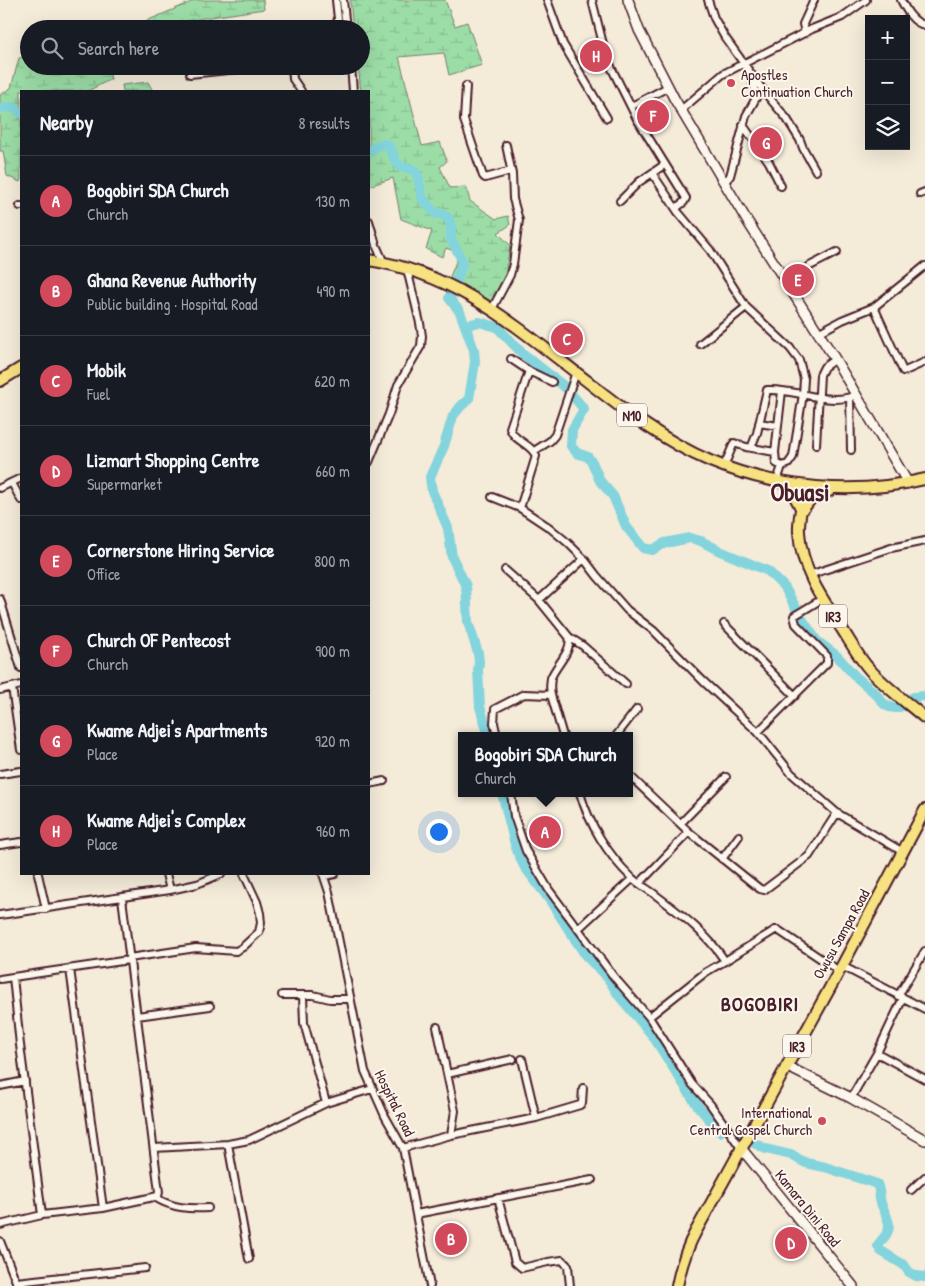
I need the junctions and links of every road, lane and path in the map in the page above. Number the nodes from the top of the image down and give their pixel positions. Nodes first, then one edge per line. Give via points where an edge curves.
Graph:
1 (336, 0) edge
2 (343, 0) edge
3 (547, 0) edge
4 (592, 0) edge
5 (628, 0) edge
6 (708, 0) edge
7 (814, 0) edge
8 (866, 0) edge
9 (901, 0) edge
10 (338, 20) edge
11 (345, 20) edge
12 (925, 25) edge
13 (804, 33) junction
14 (744, 64) junction
15 (293, 75) edge
16 (352, 75) edge
17 (752, 75) junction
18 (466, 86) dead end
19 (668, 87) junction
20 (300, 90) edge
21 (353, 90) edge
22 (632, 106) junction
23 (681, 110) junction
24 (607, 118) dead end
25 (744, 125) junction
26 (506, 146) dead end
27 (664, 165) junction
28 (510, 171) junction
29 (816, 171) dead end
30 (652, 173) junction
31 (724, 183) junction
32 (781, 186) dead end
33 (620, 201) dead end
34 (676, 208) junction
35 (370, 224) edge
36 (837, 252) dead end
37 (370, 260) edge
38 (384, 263) junction
39 (925, 266) edge
40 (407, 269) junction
41 (787, 283) junction
42 (746, 307) junction
43 (874, 307) junction
44 (492, 309) junction
45 (818, 333) junction
46 (700, 344) dead end
47 (511, 359) dead end
48 (835, 359) junction
49 (925, 362) edge
50 (20, 370) edge
51 (529, 371) junction
52 (576, 372) junction
53 (0, 381) edge
54 (552, 382) dead end
55 (782, 391) junction
56 (803, 394) junction
57 (818, 396) junction
58 (853, 396) junction
59 (759, 423) junction
60 (778, 426) junction
61 (816, 445) dead end
62 (751, 448) junction
63 (851, 450) dead end
64 (534, 451) junction
65 (775, 452) junction
66 (370, 460) edge
67 (724, 466) junction
68 (782, 466) junction
69 (20, 479) edge
70 (925, 480) edge
71 (781, 482) junction
72 (12, 483) junction
73 (908, 483) junction
74 (806, 487) junction
75 (0, 488) edge
76 (836, 489) junction
77 (492, 497) dead end
78 (20, 498) edge
79 (520, 508) junction
80 (800, 511) junction
81 (925, 541) edge
82 (584, 559) junction
83 (505, 570) dead end
84 (809, 575) junction
85 (0, 599) edge
86 (539, 600) junction
87 (822, 600) junction
88 (724, 624) dead end
89 (569, 637) junction
90 (20, 665) edge
91 (626, 684) dead end
92 (20, 686) edge
93 (12, 687) junction
94 (0, 690) edge
95 (551, 695) junction
96 (795, 696) junction
97 (637, 709) dead end
98 (925, 718) edge
99 (496, 732) edge
100 (563, 732) edge
101 (619, 732) edge
102 (758, 732) junction
103 (20, 743) edge
104 (20, 771) edge
105 (0, 774) edge
106 (726, 777) dead end
107 (633, 779) edge
108 (384, 782) dead end
109 (370, 784) edge
110 (512, 797) edge
111 (582, 797) edge
112 (925, 810) edge
113 (837, 813) junction
114 (681, 823) junction
115 (689, 832) junction
116 (739, 836) dead end
117 (20, 842) edge
118 (0, 845) edge
119 (903, 852) junction
120 (722, 859) junction
121 (38, 875) edge
122 (166, 875) edge
123 (219, 875) edge
124 (244, 875) edge
125 (324, 875) edge
126 (632, 879) junction
127 (640, 883) junction
128 (170, 890) junction
129 (122, 898) junction
130 (46, 909) junction
131 (0, 915) edge
132 (578, 928) junction
133 (925, 951) edge
134 (129, 959) junction
135 (724, 961) junction
136 (840, 968) junction
137 (70, 969) junction
138 (13, 976) junction
139 (0, 979) edge
140 (282, 995) dead end
141 (303, 996) junction
142 (901, 997) junction
143 (350, 999) junction
144 (210, 1006) dead end
145 (925, 1009) edge
146 (137, 1016) junction
147 (649, 1018) junction
148 (437, 1027) dead end
149 (877, 1052) junction
150 (512, 1059) dead end
151 (522, 1059) dead end
152 (786, 1066) junction
153 (448, 1074) junction
154 (925, 1079) edge
155 (25, 1081) junction
156 (0, 1086) edge
157 (583, 1088) dead end
158 (372, 1089) junction
159 (850, 1098) junction
160 (326, 1103) junction
161 (536, 1118) junction
162 (451, 1134) junction
163 (925, 1140) edge
164 (228, 1144) junction
165 (154, 1148) junction
166 (403, 1148) junction
167 (741, 1148) junction
168 (925, 1177) edge
169 (592, 1180) dead end
170 (911, 1190) dead end
171 (156, 1198) junction
172 (498, 1198) junction
173 (103, 1208) junction
174 (208, 1208) dead end
175 (416, 1214) junction
176 (42, 1215) junction
177 (0, 1225) edge
178 (0, 1241) edge
179 (249, 1259) dead end
180 (145, 1268) dead end
181 (844, 1281) edge
182 (17, 1284) edge
183 (430, 1286) edge
184 (570, 1286) edge
185 (677, 1286) edge
186 (853, 1286) edge

1 - 10 street
2 - 11 street
3 - 24 street via 563,44
4 - 22 street via 609,61
5 - 19 street via 639,30
6 - 14 street via 724,36
7 - 13 street via 803,24
8 - 13 street via 842,17
9 - 12 street via 907,12
13 - 14 street
14 - 17 street
14 - 23 street via 719,77
15 - 20 street
16 - 21 street
17 - 25 street via 756,98
17 - 29 street via 787,119
18 - 28 street via 464,120 483,176
19 - 22 street
19 - 23 street
22 - 27 street
23 - 31 street
25 - 31 street via 732,172
25 - 32 street
26 - 28 street
27 - 30 street
27 - 34 street via 686,198
28 - 44 street via 519,220 510,275
30 - 33 street
30 - 34 street
31 - 41 street
34 - 42 street via 712,253
35 - 38 street
36 - 41 street
37 - 38 main road, N10
38 - 40 main road, N10
39 - 43 street
40 - 44 main road, N10 via 446,283
40 - 66 street via 420,323 421,346 398,385
41 - 45 street
42 - 46 street
42 - 56 street via 799,360 804,379
43 - 45 street
43 - 49 street via 903,371
44 - 52 main road, N10
45 - 48 street
47 - 51 street
48 - 57 street via 822,370
48 - 58 street
50 - 53 main road
51 - 54 street
51 - 64 street via 510,428 517,439
52 - 64 street via 555,435
52 - 67 main road, N10 via 656,432
55 - 56 street
55 - 59 street via 767,390
55 - 60 street
56 - 57 street
56 - 68 street via 793,457 790,463
57 - 58 street via 833,399
57 - 61 street
58 - 63 street
58 - 73 street
59 - 60 street
59 - 62 street
60 - 65 street
62 - 65 street
62 - 67 street via 734,443
64 - 79 street via 534,466
65 - 68 street via 776,463
67 - 71 main road, N10
68 - 71 street
69 - 72 street
70 - 73 main road, N10
71 - 74 main road, N10
71 - 80 main road via 794,495
72 - 75 street
72 - 78 street
73 - 76 main road, N10
74 - 76 main road, N10
74 - 80 main road, IR3
76 - 80 main road via 812,497
77 - 79 street
79 - 82 street via 550,528
80 - 84 main road, IR3 via 800,547
81 - 84 street via 881,550
82 - 86 street
82 - 102 street via 628,610
83 - 86 street
84 - 87 main road, IR3
85 - 90 street
86 - 89 street
87 - 96 street via 794,616 796,624 828,658
87 - 98 main road, IR3 via 869,668
88 - 96 street
89 - 91 street
89 - 95 street via 568,648 551,679
92 - 93 street
93 - 94 street
93 - 103 street
95 - 99 street via 524,694 498,707 494,713
95 - 100 street
96 - 102 street
97 - 101 street
102 - 113 street via 791,773
104 - 105 street
106 - 114 street
107 - 114 street
108 - 109 street
110 - 132 street via 514,816 526,851 549,890
111 - 126 street via 604,844
112 - 119 main road, Owusu Sampa Road / IR3
113 - 119 street
113 - 120 street via 809,856 764,890
114 - 115 street
115 - 120 street
115 - 127 street
116 - 120 street
117 - 118 street
119 - 136 main road, Owusu Sampa Road / IR3
121 - 130 street
122 - 128 street
123 - 128 street
124 - 134 street via 259,908 260,923 259,932 243,947 236,951 196,948
125 - 143 street, Hospital Road
126 - 127 street
126 - 132 street
127 - 135 street via 708,940
128 - 129 street
129 - 130 street
129 - 134 street
130 - 131 street
132 - 147 street
133 - 142 street
134 - 137 street
134 - 146 street
135 - 136 street via 778,930
135 - 147 street
136 - 142 street
136 - 152 main road, Owusu Sampa Road / IR3
137 - 138 street
137 - 173 street
138 - 139 street
138 - 155 street
140 - 141 street
141 - 143 street
141 - 160 street via 304,1023
142 - 145 street
142 - 149 street
143 - 158 street, Hospital Road via 365,1071
144 - 146 street
146 - 165 street
147 - 167 street via 692,1084
148 - 153 street
149 - 154 street
149 - 159 street
150 - 153 street
151 - 161 street
152 - 159 street
152 - 167 main road, Owusu Sampa Road / IR3
153 - 162 street via 455,1111
155 - 156 street
155 - 176 street
157 - 161 street via 580,1105
158 - 160 street
158 - 166 street, Hospital Road
159 - 163 street
160 - 164 street via 249,1140
161 - 162 street
162 - 166 street
164 - 165 street
164 - 179 street
165 - 171 street via 160,1192
166 - 175 street, Hospital Road
167 - 181 street, Kamara Dini Road
167 - 185 main road, Owusu Sampa Road / IR3 via 687,1248
168 - 170 street
169 - 172 street
171 - 173 street
171 - 174 street via 188,1209
172 - 175 street
172 - 184 street via 518,1266 522,1268 562,1260 568,1266
173 - 176 street
175 - 183 street, Hospital Road
176 - 177 street
178 - 182 street
180 - 182 street
181 - 186 street, Kamara Dini Road

